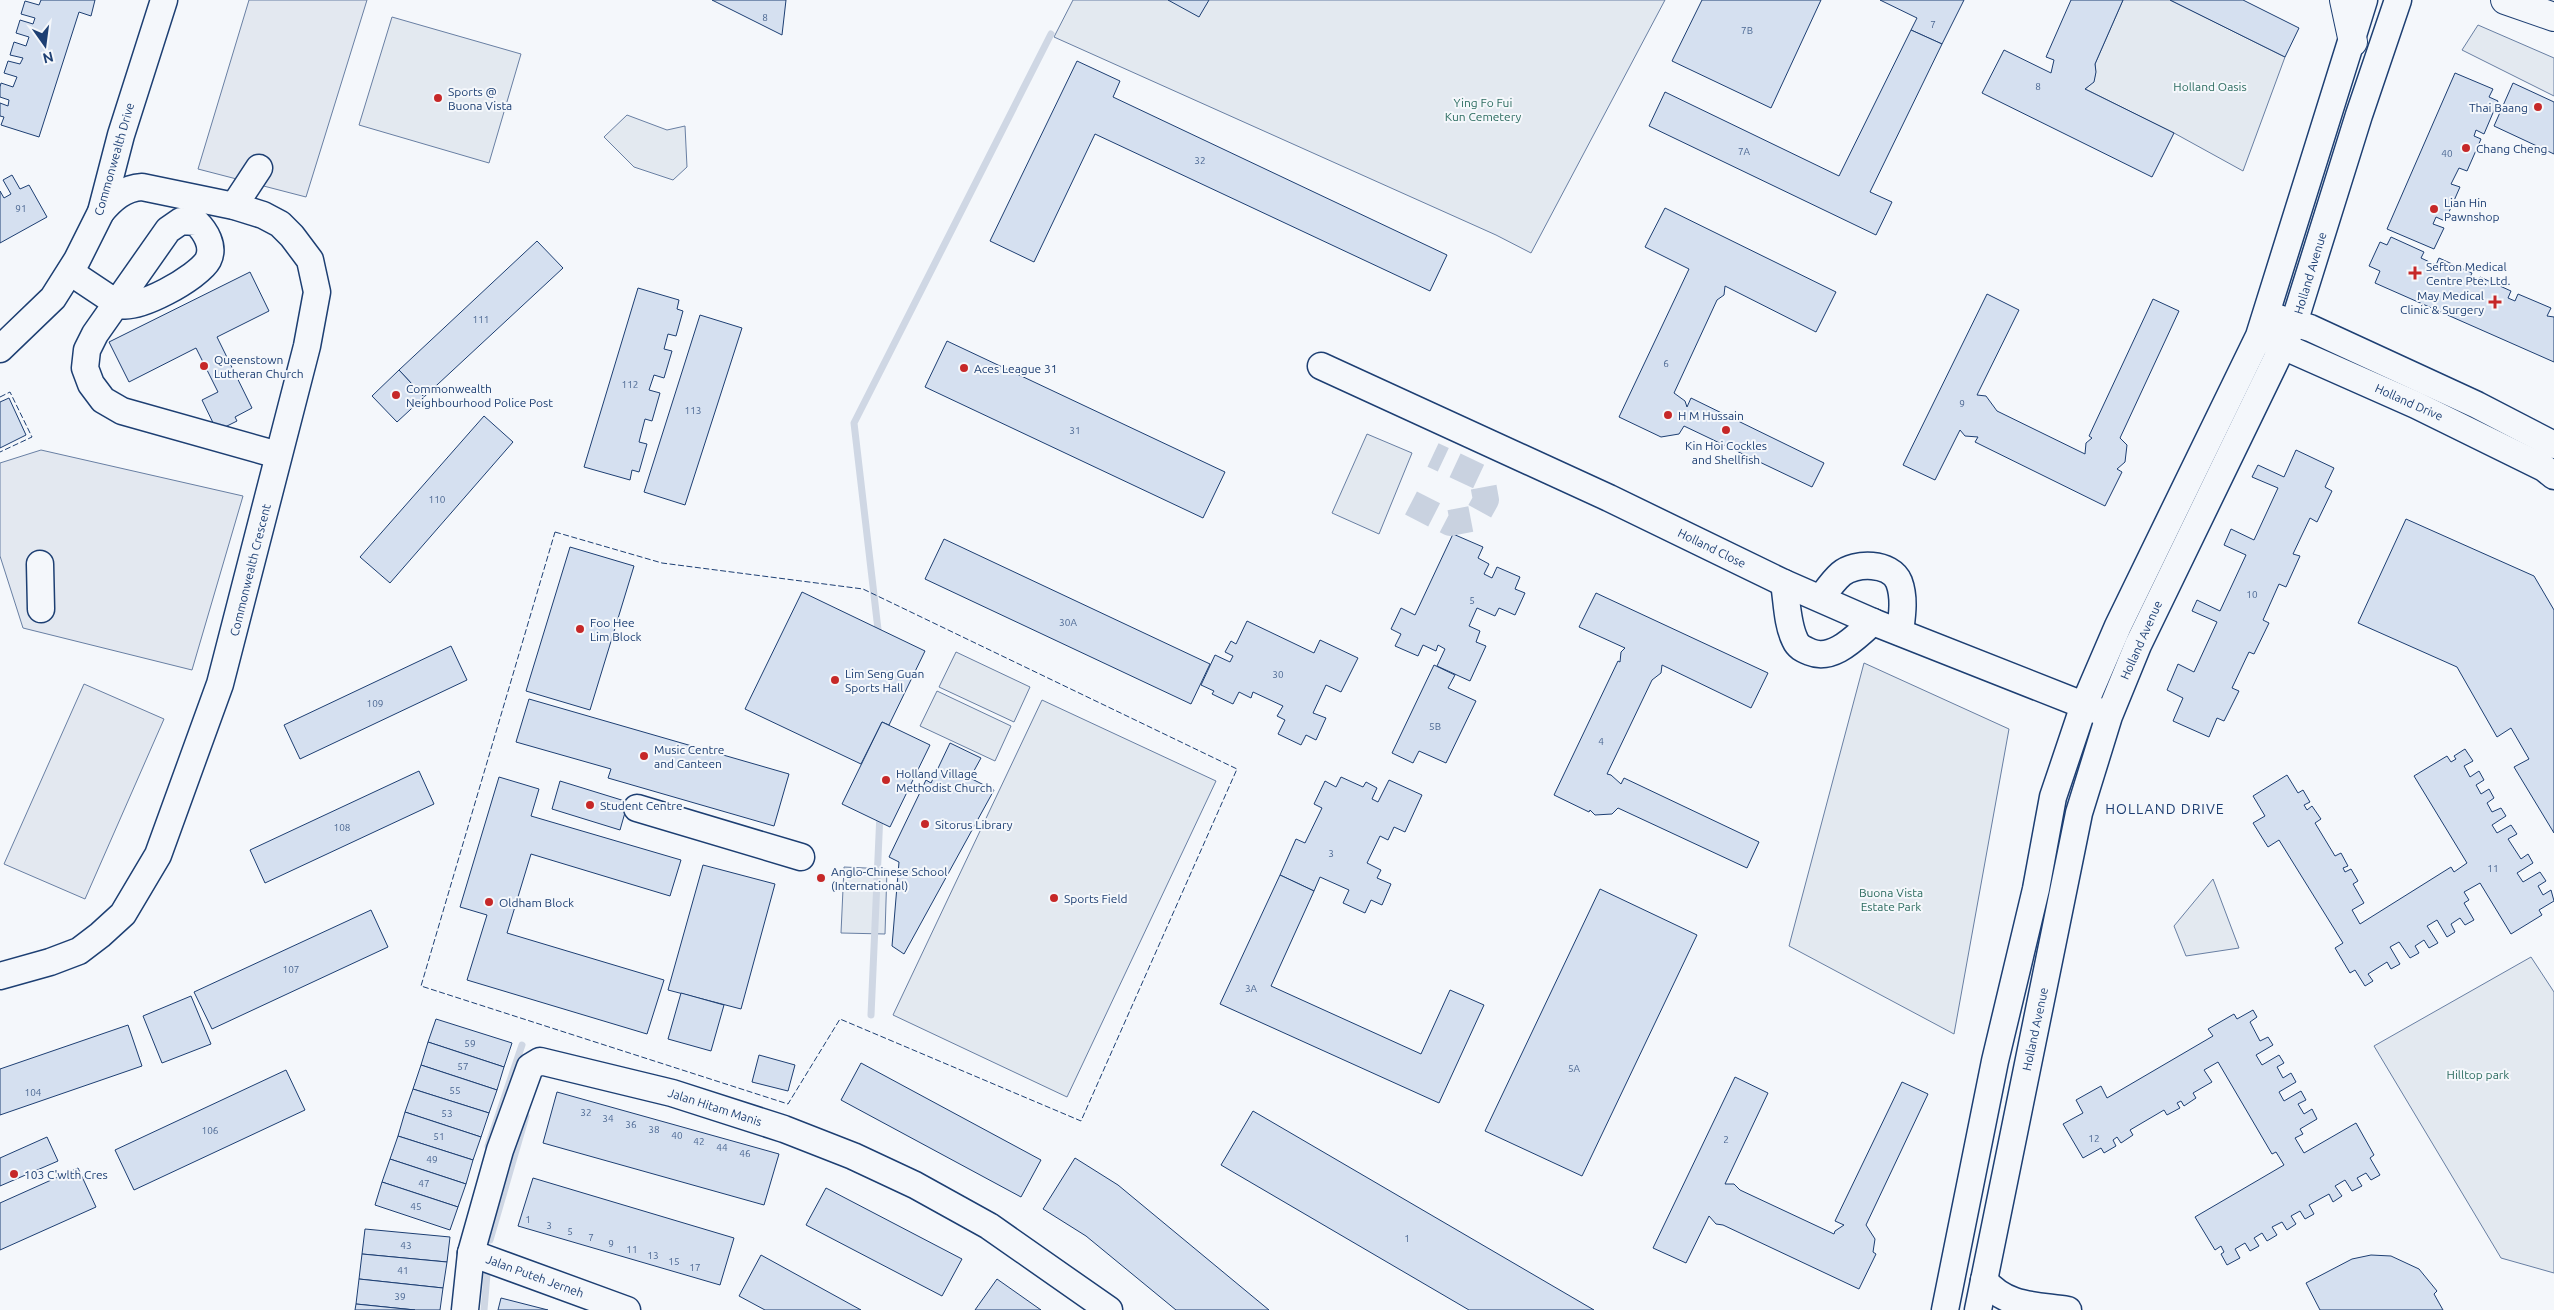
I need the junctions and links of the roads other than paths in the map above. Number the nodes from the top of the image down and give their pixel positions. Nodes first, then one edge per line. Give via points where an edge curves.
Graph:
1 (164, 0) edge
2 (2344, 0) edge
3 (2364, 0) edge
4 (2398, 0) edge
5 (2505, 0) edge
6 (2554, 17) edge
7 (2352, 42) junction
8 (121, 134) junction
9 (259, 168) dead end
10 (142, 187) junction
11 (234, 206) junction
12 (101, 212) junction
13 (70, 272) junction
14 (2294, 324) junction
15 (2263, 325) junction
16 (2284, 347) junction
17 (0, 349) edge
18 (1322, 366) dead end
19 (2554, 445) edge
20 (278, 455) junction
21 (2554, 476) edge
22 (2164, 561) junction
23 (40, 564) dead end
24 (1784, 583) junction
25 (1821, 598) junction
26 (41, 610) dead end
27 (1874, 622) junction
28 (1900, 632) junction
29 (2084, 705) junction
30 (2108, 716) junction
31 (637, 808) dead end
32 (801, 857) dead end
33 (0, 976) edge
34 (471, 1253) junction
35 (1984, 1280) junction
36 (465, 1310) edge
37 (627, 1310) edge
38 (1109, 1310) edge
39 (1945, 1310) edge
40 (1978, 1310) edge
41 (2068, 1310) edge

1 - 8 street, Commonwealth Drive
2 - 7 main road
3 - 7 street, Holland Avenue
4 - 14 street, Holland Avenue via 2358,115
5 - 6 main road
7 - 15 street, Holland Avenue
8 - 10 street via 133,173
8 - 12 street, Commonwealth Drive
9 - 11 street
10 - 11 street, Commonwealth Crescent
10 - 12 street via 112,199
11 - 20 street, Commonwealth Crescent via 280,224 310,260 316,284 312,322
12 - 13 street, Commonwealth Drive
13 - 17 street, Commonwealth Drive via 53,298
13 - 20 street via 118,304 87,350 85,368 91,384 103,400 122,411
14 - 15 street, Holland Drive
14 - 16 street, Holland Avenue
14 - 19 street, Holland Drive via 2477,405
15 - 16 street, Holland Drive
15 - 22 street, Holland Avenue
16 - 21 street, Holland Drive via 2441,417
16 - 22 street, Holland Avenue
18 - 24 street, Holland Close via 1609,498
20 - 33 street, Commonwealth Crescent via 220,684 158,855 123,914 79,951
22 - 29 street, Holland Avenue via 2118,626
22 - 30 street, Holland Avenue via 2138,645
23 - 26 street
24 - 25 street, Holland Close
24 - 27 street via 1793,634 1800,648 1828,653 1841,648
25 - 27 street, Holland Close
25 - 28 street via 1842,572 1861,566 1884,567 1898,579 1902,592
27 - 28 street, Holland Close
28 - 29 street, Holland Close
29 - 30 street, Holland Close
29 - 39 street, Holland Avenue via 2053,797
30 - 35 street, Holland Avenue via 2079,813
31 - 32 street
34 - 36 street, Jalan Hitam Manis
34 - 37 street, Jalan Puteh Jerneh
34 - 38 street, Jalan Hitam Manis via 500,1150 530,1067 540,1061 672,1093 784,1129 853,1156 915,1185 989,1226
35 - 40 street, Holland Avenue
35 - 41 street via 1995,1293 2007,1300

